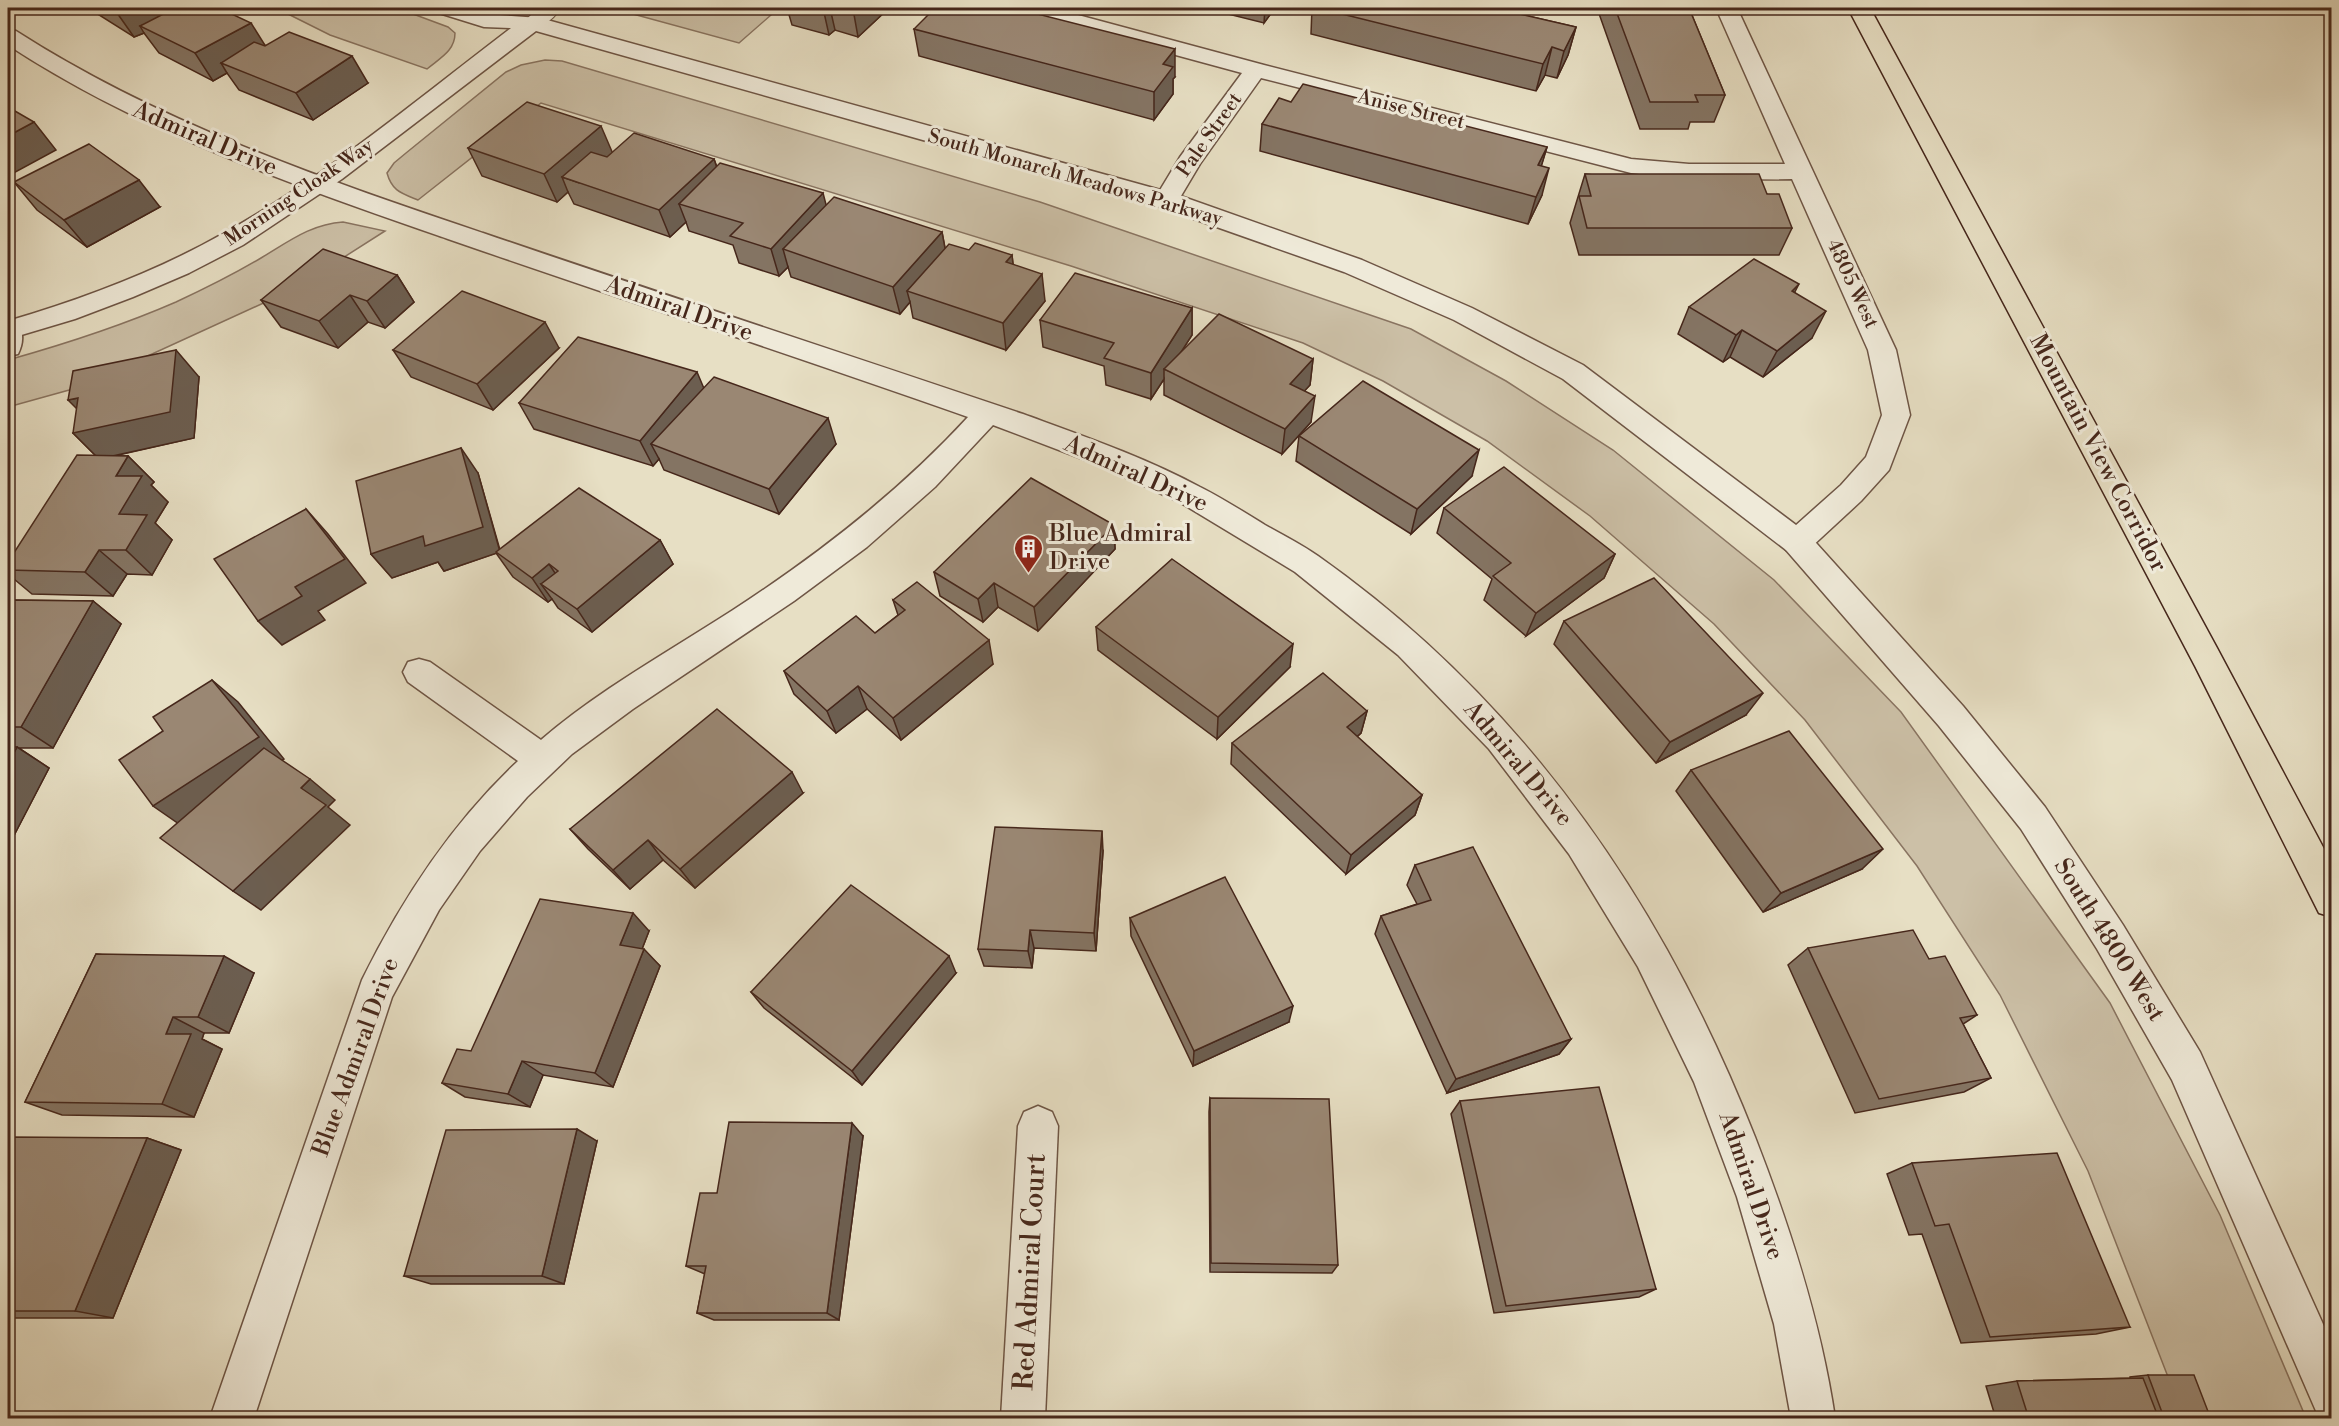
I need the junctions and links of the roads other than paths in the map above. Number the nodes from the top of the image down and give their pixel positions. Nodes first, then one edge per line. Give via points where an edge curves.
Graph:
1 (447, 8) edge
2 (1029, 8) edge
3 (1726, 8) edge
4 (1859, 8) edge
5 (535, 13) edge
6 (8, 36) edge
7 (1256, 70) junction
8 (1799, 171) junction
9 (319, 185) junction
10 (1166, 200) junction
11 (8, 336) edge
12 (987, 414) junction
13 (1797, 542) junction
14 (419, 672) dead end
15 (542, 760) junction
16 (2331, 901) edge
17 (1038, 1126) dead end
18 (2331, 1395) edge
19 (232, 1419) edge
20 (1023, 1419) edge
21 (1813, 1419) edge

1 - 5 street, South Monarch Meadows Parkway via 484,20
2 - 7 street, Anise Street
3 - 8 street, 4805 West
4 - 16 highway, Mountain View Corridor via 2206,657
5 - 9 street, Morning Cloak Way
5 - 10 street, South Monarch Meadows Parkway
6 - 9 street, Admiral Drive via 116,101 190,136
7 - 8 street, Anise Street via 1631,166 1689,172
7 - 10 street, Pale Street
8 - 13 street, 4805 West via 1882,350 1896,415 1879,462
9 - 11 street, Morning Cloak Way via 235,239 190,262
9 - 12 street, Admiral Drive
10 - 13 street, South Monarch Meadows Parkway via 1353,266 1463,314 1573,372
12 - 15 street, Blue Admiral Drive via 914,492 840,550 771,601 614,704
12 - 21 street, Admiral Drive via 1111,459 1192,496 1273,542 1339,587 1421,655 1484,718 1548,794 1605,874 1655,956 1698,1044 1768,1226 1796,1328
13 - 18 street, South 4800 West via 1951,717 2033,818 2110,937 2186,1066
14 - 15 street
15 - 19 street, Blue Admiral Drive via 510,790 445,868 396,949 375,993
17 - 20 street, Red Admiral Court

